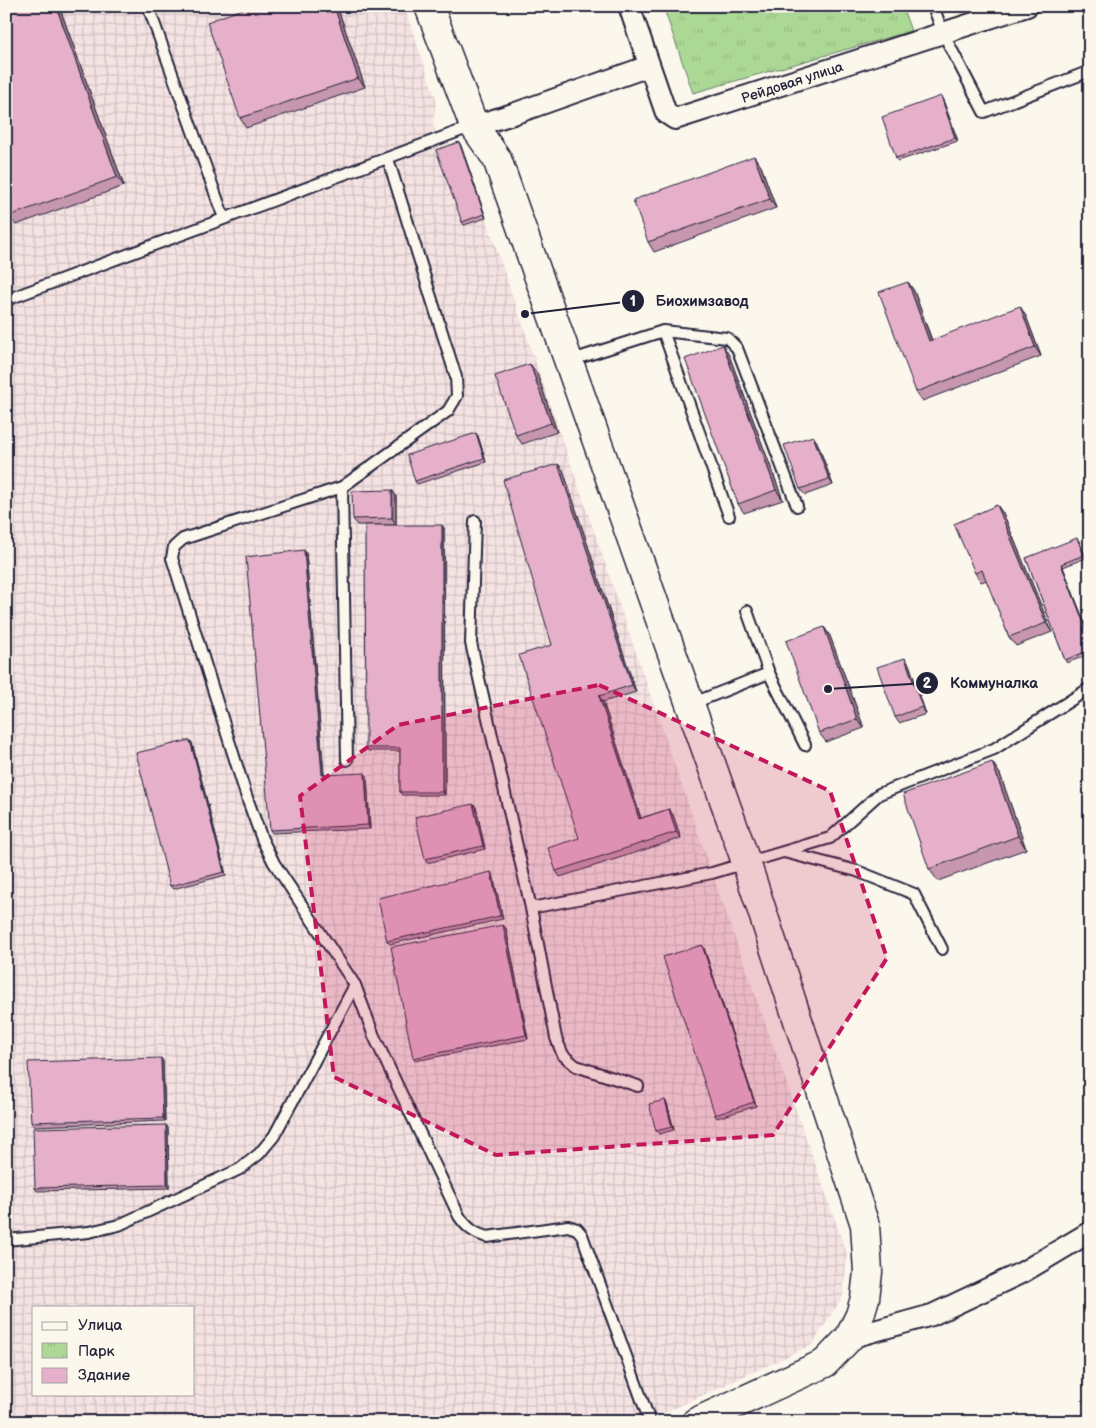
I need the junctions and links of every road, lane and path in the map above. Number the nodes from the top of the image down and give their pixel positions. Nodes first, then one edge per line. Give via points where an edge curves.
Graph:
1 (148, 6) edge
2 (429, 6) edge
3 (629, 6) edge
4 (933, 6) edge
5 (1027, 6) edge
6 (943, 33) junction
7 (649, 66) junction
8 (1090, 71) edge
9 (474, 126) junction
10 (388, 159) junction
11 (224, 218) junction
12 (6, 300) edge
13 (663, 331) junction
14 (568, 362) junction
15 (342, 487) junction
16 (797, 506) dead end
17 (729, 516) dead end
18 (475, 521) dead end
19 (747, 611) dead end
20 (769, 673) junction
21 (1090, 688) edge
22 (690, 704) junction
23 (805, 746) dead end
24 (347, 760) dead end
25 (783, 851) junction
26 (746, 862) junction
27 (531, 908) junction
28 (942, 949) dead end
29 (355, 985) junction
30 (638, 1086) dead end
31 (1090, 1232) edge
32 (6, 1240) edge
33 (849, 1338) junction
34 (650, 1422) edge
35 (696, 1422) edge

1 - 11 lane
2 - 9 main road
3 - 7 street, Рейдовая улица
4 - 6 lane
5 - 6 street, Рейдовая улица
6 - 7 street, Рейдовая улица via 675,119 666,113
6 - 8 lane via 984,112
7 - 9 street
9 - 10 lane
9 - 14 main road via 497,159
10 - 11 lane
10 - 15 lane via 456,377 456,396 448,411
11 - 12 lane
13 - 14 lane
13 - 16 lane via 727,338 737,348
13 - 17 lane
14 - 22 main road
15 - 24 lane
15 - 29 lane via 183,539 174,547 172,558 262,839 274,863
18 - 27 lane via 472,643
19 - 20 lane
20 - 22 lane
20 - 23 lane
21 - 25 lane via 994,749 879,794 830,838
22 - 26 main road
25 - 26 lane
25 - 28 lane via 857,870 914,894
26 - 27 lane via 712,873
26 - 33 main road via 865,1225 868,1272 865,1298
27 - 30 lane via 556,1038 563,1055 576,1066
29 - 32 lane via 274,1136 240,1169 119,1225 89,1232
29 - 34 lane via 374,1036 466,1226 487,1237 568,1226 582,1235
31 - 33 street via 1024,1272 932,1315
33 - 35 main road via 825,1363

